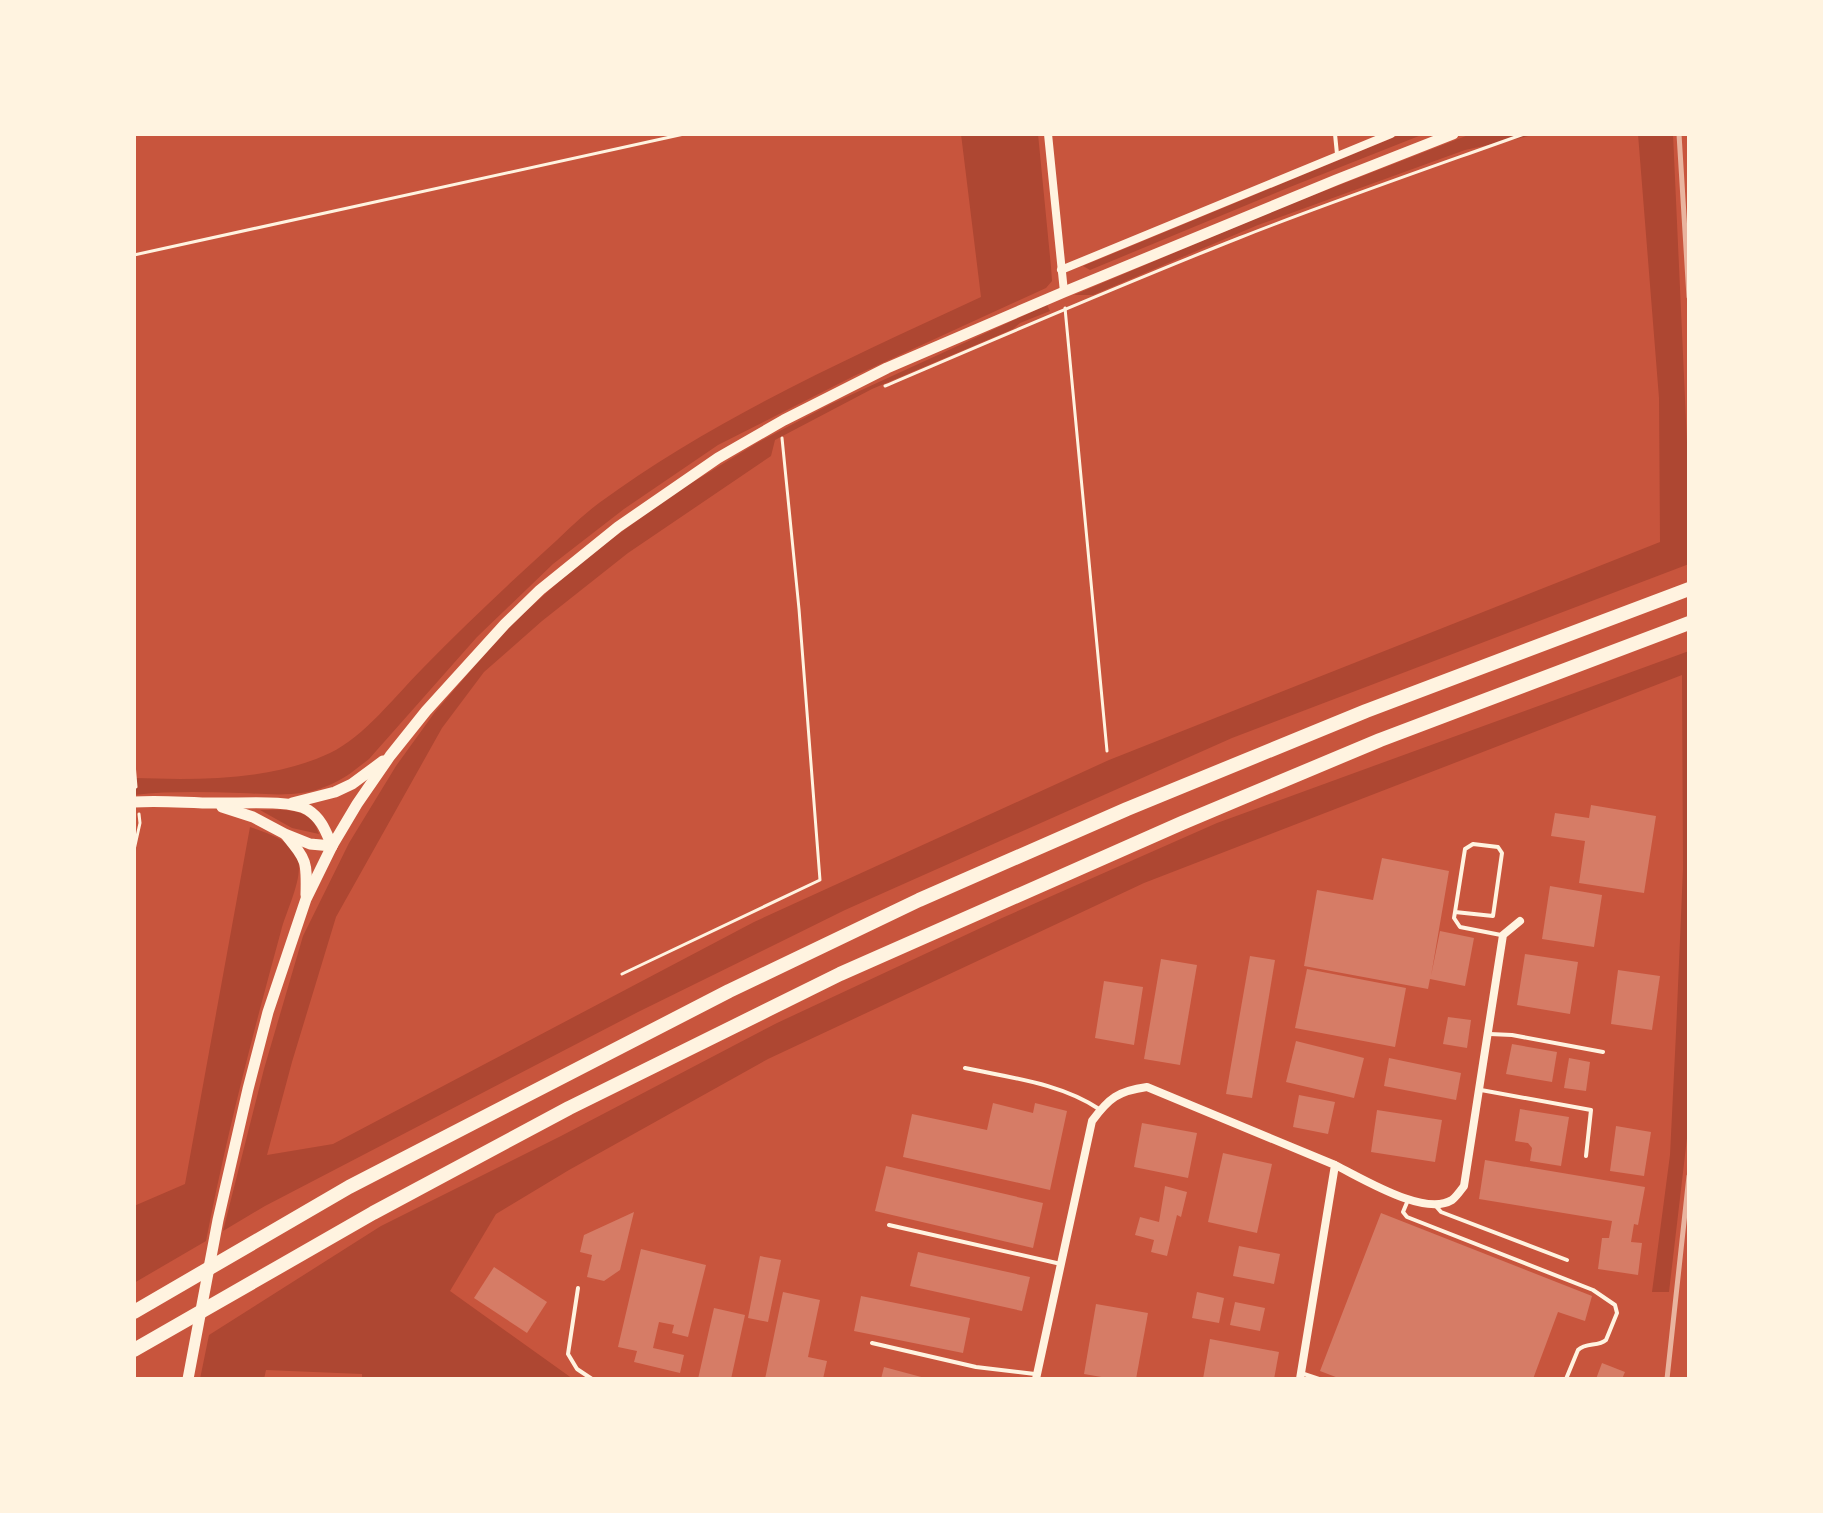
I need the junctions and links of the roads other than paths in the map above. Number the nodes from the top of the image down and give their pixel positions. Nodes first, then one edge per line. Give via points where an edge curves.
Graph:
1 (1048, 134) edge
2 (1335, 134) edge
3 (1391, 134) edge
4 (1453, 134) edge
5 (1337, 156) junction
6 (1061, 270) junction
7 (1064, 292) junction
8 (1689, 589) edge
9 (1689, 623) edge
10 (390, 756) junction
11 (136, 802) edge
12 (210, 803) junction
13 (289, 804) junction
14 (285, 834) junction
15 (332, 846) junction
16 (306, 899) junction
17 (1455, 912) junction
18 (1520, 921) dead end
19 (1503, 935) junction
20 (1487, 1034) junction
21 (1603, 1052) dead end
22 (965, 1068) dead end
23 (1479, 1089) junction
24 (1100, 1110) junction
25 (1586, 1156) dead end
26 (1335, 1165) junction
27 (1408, 1200) junction
28 (1435, 1205) junction
29 (889, 1225) dead end
30 (1567, 1260) dead end
31 (1061, 1264) junction
32 (578, 1288) dead end
33 (134, 1312) edge
34 (872, 1343) dead end
35 (134, 1350) edge
36 (1301, 1376) edge
37 (1037, 1377) edge
38 (188, 1379) edge
39 (592, 1379) edge
40 (1319, 1379) edge
41 (1566, 1379) edge

1 - 6 street
2 - 5 lane
3 - 5 street
4 - 7 main road
5 - 6 street
6 - 7 street
7 - 10 main road via 784,420 675,487 540,590
8 - 33 highway via 1366,711 919,900 349,1187
9 - 35 highway via 1366,746 892,950 569,1108
10 - 13 main road via 352,784
10 - 15 main road
11 - 12 main road
12 - 13 main road
12 - 14 main road
13 - 15 main road via 307,809 321,821
14 - 15 main road
14 - 16 main road via 307,865
15 - 16 main road
16 - 38 main road via 248,1089
17 - 17 lane via 1465,849 1473,844 1498,847 1502,853 1493,916
17 - 19 lane via 1460,927
18 - 19 street
19 - 20 street
20 - 21 lane
20 - 23 street
22 - 24 lane via 1057,1088
23 - 25 lane via 1591,1110
23 - 28 street via 1464,1186 1453,1200
24 - 26 street via 1125,1090 1147,1087
24 - 31 street via 1092,1121
26 - 27 street
26 - 36 street
27 - 28 street
27 - 41 lane via 1403,1212 1407,1217 1593,1290 1615,1305 1606,1340 1582,1346
28 - 30 lane via 1441,1212
29 - 31 lane
31 - 37 street
32 - 39 lane via 568,1354
34 - 37 lane
36 - 40 lane

